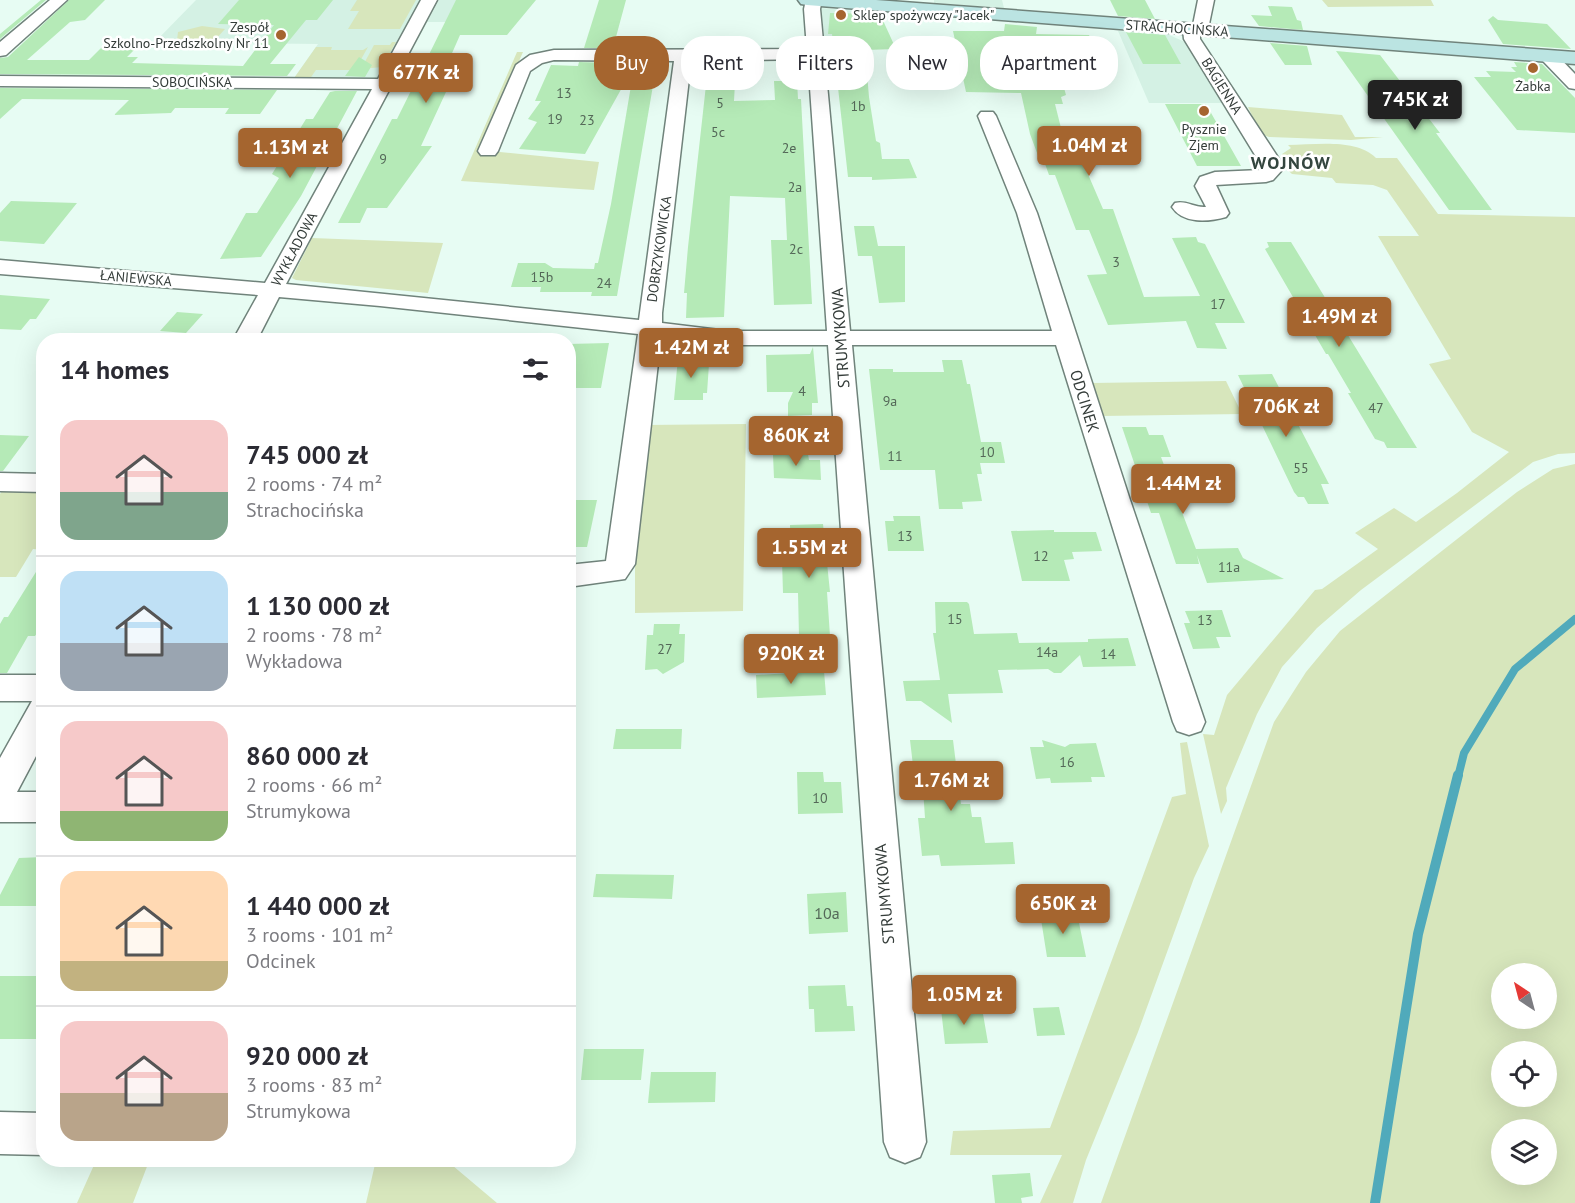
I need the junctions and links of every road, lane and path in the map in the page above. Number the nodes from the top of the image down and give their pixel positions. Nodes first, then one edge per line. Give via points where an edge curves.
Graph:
1 (59, 0) edge
2 (429, 0) edge
3 (807, 0) edge
4 (814, 0) edge
5 (1206, 0) edge
6 (1195, 29) junction
7 (814, 36) edge
8 (0, 51) edge
9 (681, 56) edge
10 (1548, 56) junction
11 (1575, 58) edge
12 (681, 79) edge
13 (1571, 79) edge
14 (0, 81) edge
15 (383, 84) junction
16 (819, 90) edge
17 (987, 116) dead end
18 (488, 151) dead end
19 (1182, 207) dead end
20 (0, 267) edge
21 (273, 290) junction
22 (651, 328) junction
23 (249, 333) edge
24 (1065, 338) junction
25 (841, 340) junction
26 (0, 482) edge
27 (36, 483) edge
28 (576, 575) edge
29 (36, 687) edge
30 (0, 688) edge
31 (1189, 722) dead end
32 (36, 724) edge
33 (0, 790) edge
34 (0, 807) edge
35 (36, 807) edge
36 (0, 1133) edge
37 (36, 1134) edge
38 (904, 1142) dead end

1 - 8 street
2 - 15 street, WYKŁADOWA
3 - 4 main road, STRACHOCIŃSKA
4 - 6 main road, STRACHOCIŃSKA
4 - 7 street, STRUMYKOWA
5 - 6 street
6 - 10 main road, STRACHOCIŃSKA
6 - 19 street, BAGIENNA via 1192,39 1273,169 1258,177 1208,181 1205,186 1220,213 1193,213
9 - 18 street via 554,55 527,62
10 - 11 main road, STRACHOCIŃSKA
10 - 13 street
12 - 22 street, DOBRZYKOWICKA
14 - 15 street, SOBOCIŃSKA
15 - 21 street, WYKŁADOWA
16 - 25 street, STRUMYKOWA
17 - 24 street, ODCINEK via 1027,213
20 - 21 street, ŁANIEWSKA
21 - 22 street, ŁANIEWSKA
21 - 23 street, WYKŁADOWA
22 - 25 street, ŁANIEWSKA via 728,338
22 - 28 street, DOBRZYKOWICKA via 620,564 615,572
24 - 25 street, ŁANIEWSKA
24 - 31 street, ODCINEK
25 - 38 street, STRUMYKOWA
26 - 27 street
29 - 30 street
32 - 33 street
34 - 35 street
36 - 37 street

